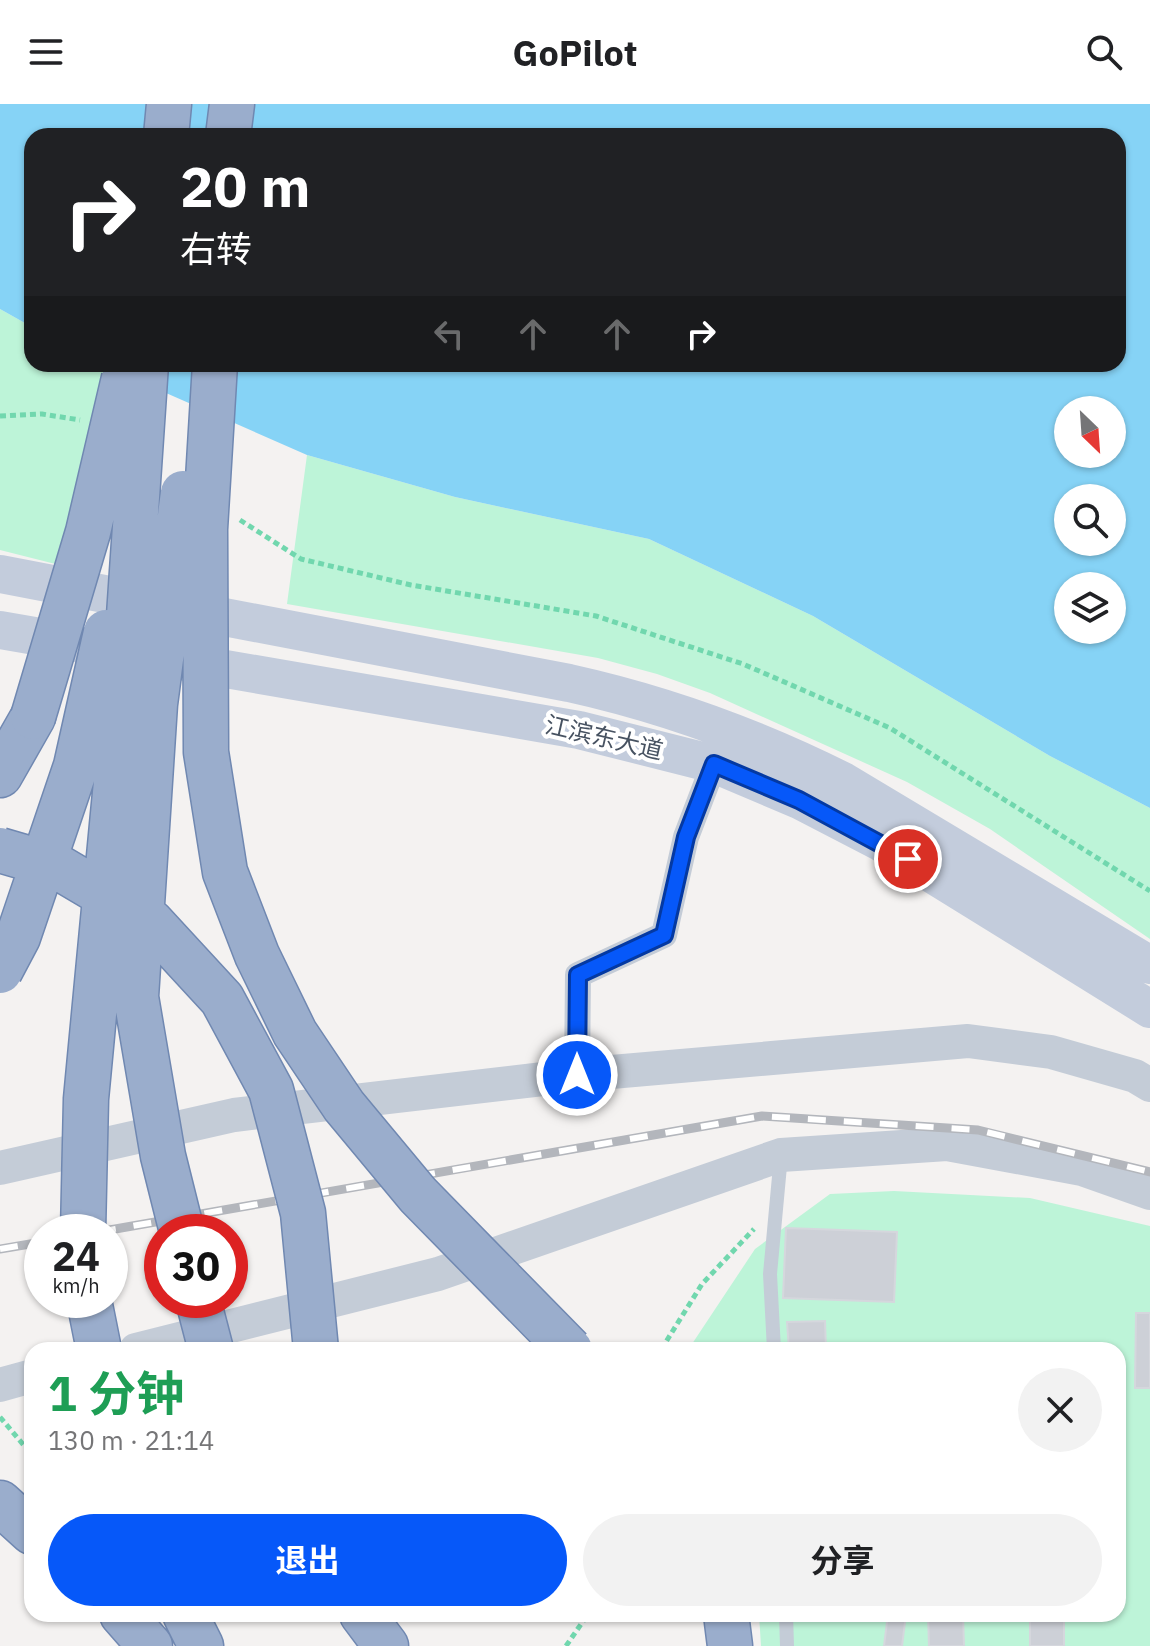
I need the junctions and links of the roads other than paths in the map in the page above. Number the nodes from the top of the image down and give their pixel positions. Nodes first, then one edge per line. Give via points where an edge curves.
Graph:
1 (169, 104) edge
2 (232, 104) edge
3 (167, 128) edge
4 (229, 128) edge
5 (126, 372) edge
6 (139, 372) edge
7 (145, 372) edge
8 (199, 372) edge
9 (215, 372) edge
10 (0, 574) edge
11 (0, 630) edge
12 (714, 764) junction
13 (0, 775) edge
14 (0, 850) edge
15 (1150, 965) edge
16 (0, 971) edge
17 (1150, 1009) edge
18 (577, 1075) junction
19 (1150, 1085) edge
20 (781, 1155) junction
21 (0, 1168) edge
22 (1150, 1193) edge
23 (83, 1214) edge
24 (178, 1214) edge
25 (93, 1318) edge
26 (203, 1318) edge
27 (97, 1342) edge
28 (168, 1342) edge
29 (209, 1342) edge
30 (315, 1342) edge
31 (562, 1342) edge
32 (774, 1342) edge
33 (24, 1378) edge
34 (0, 1385) edge
35 (0, 1503) edge
36 (24, 1525) edge
37 (129, 1622) edge
38 (189, 1622) edge
39 (368, 1622) edge
40 (380, 1622) edge
41 (727, 1622) edge
42 (786, 1622) edge
43 (150, 1646) edge
44 (201, 1646) edge
45 (386, 1646) edge
46 (394, 1646) edge
47 (730, 1646) edge
48 (787, 1646) edge

1 - 3 highway
2 - 4 highway
5 - 13 highway, bridge via 88,532 33,717
6 - 16 highway, bridge via 108,623 76,766 18,937
7 - 23 highway, bridge via 122,719 86,1099
8 - 24 highway, bridge via 155,704 136,997
9 - 31 highway, bridge via 205,529 206,752 225,872 295,1033 344,1106 418,1195
10 - 15 main road via 569,683 686,715 843,781
11 - 12 main road, 江滨东大道 via 579,730
12 - 17 main road, 江滨东大道 via 882,843
12 - 18 street via 686,837 664,935 578,975
14 - 30 highway, bridge via 58,867 151,922 222,999 271,1090 303,1213
18 - 19 street via 968,1041 1051,1052
18 - 21 street via 234,1115
20 - 22 street via 947,1144 1082,1169
20 - 28 street via 438,1274
20 - 32 lane via 770,1274
25 - 27 highway
26 - 29 highway, bridge
33 - 34 street
35 - 36 highway
37 - 43 highway
38 - 44 highway
39 - 45 highway
40 - 46 highway
41 - 47 highway
42 - 48 lane

